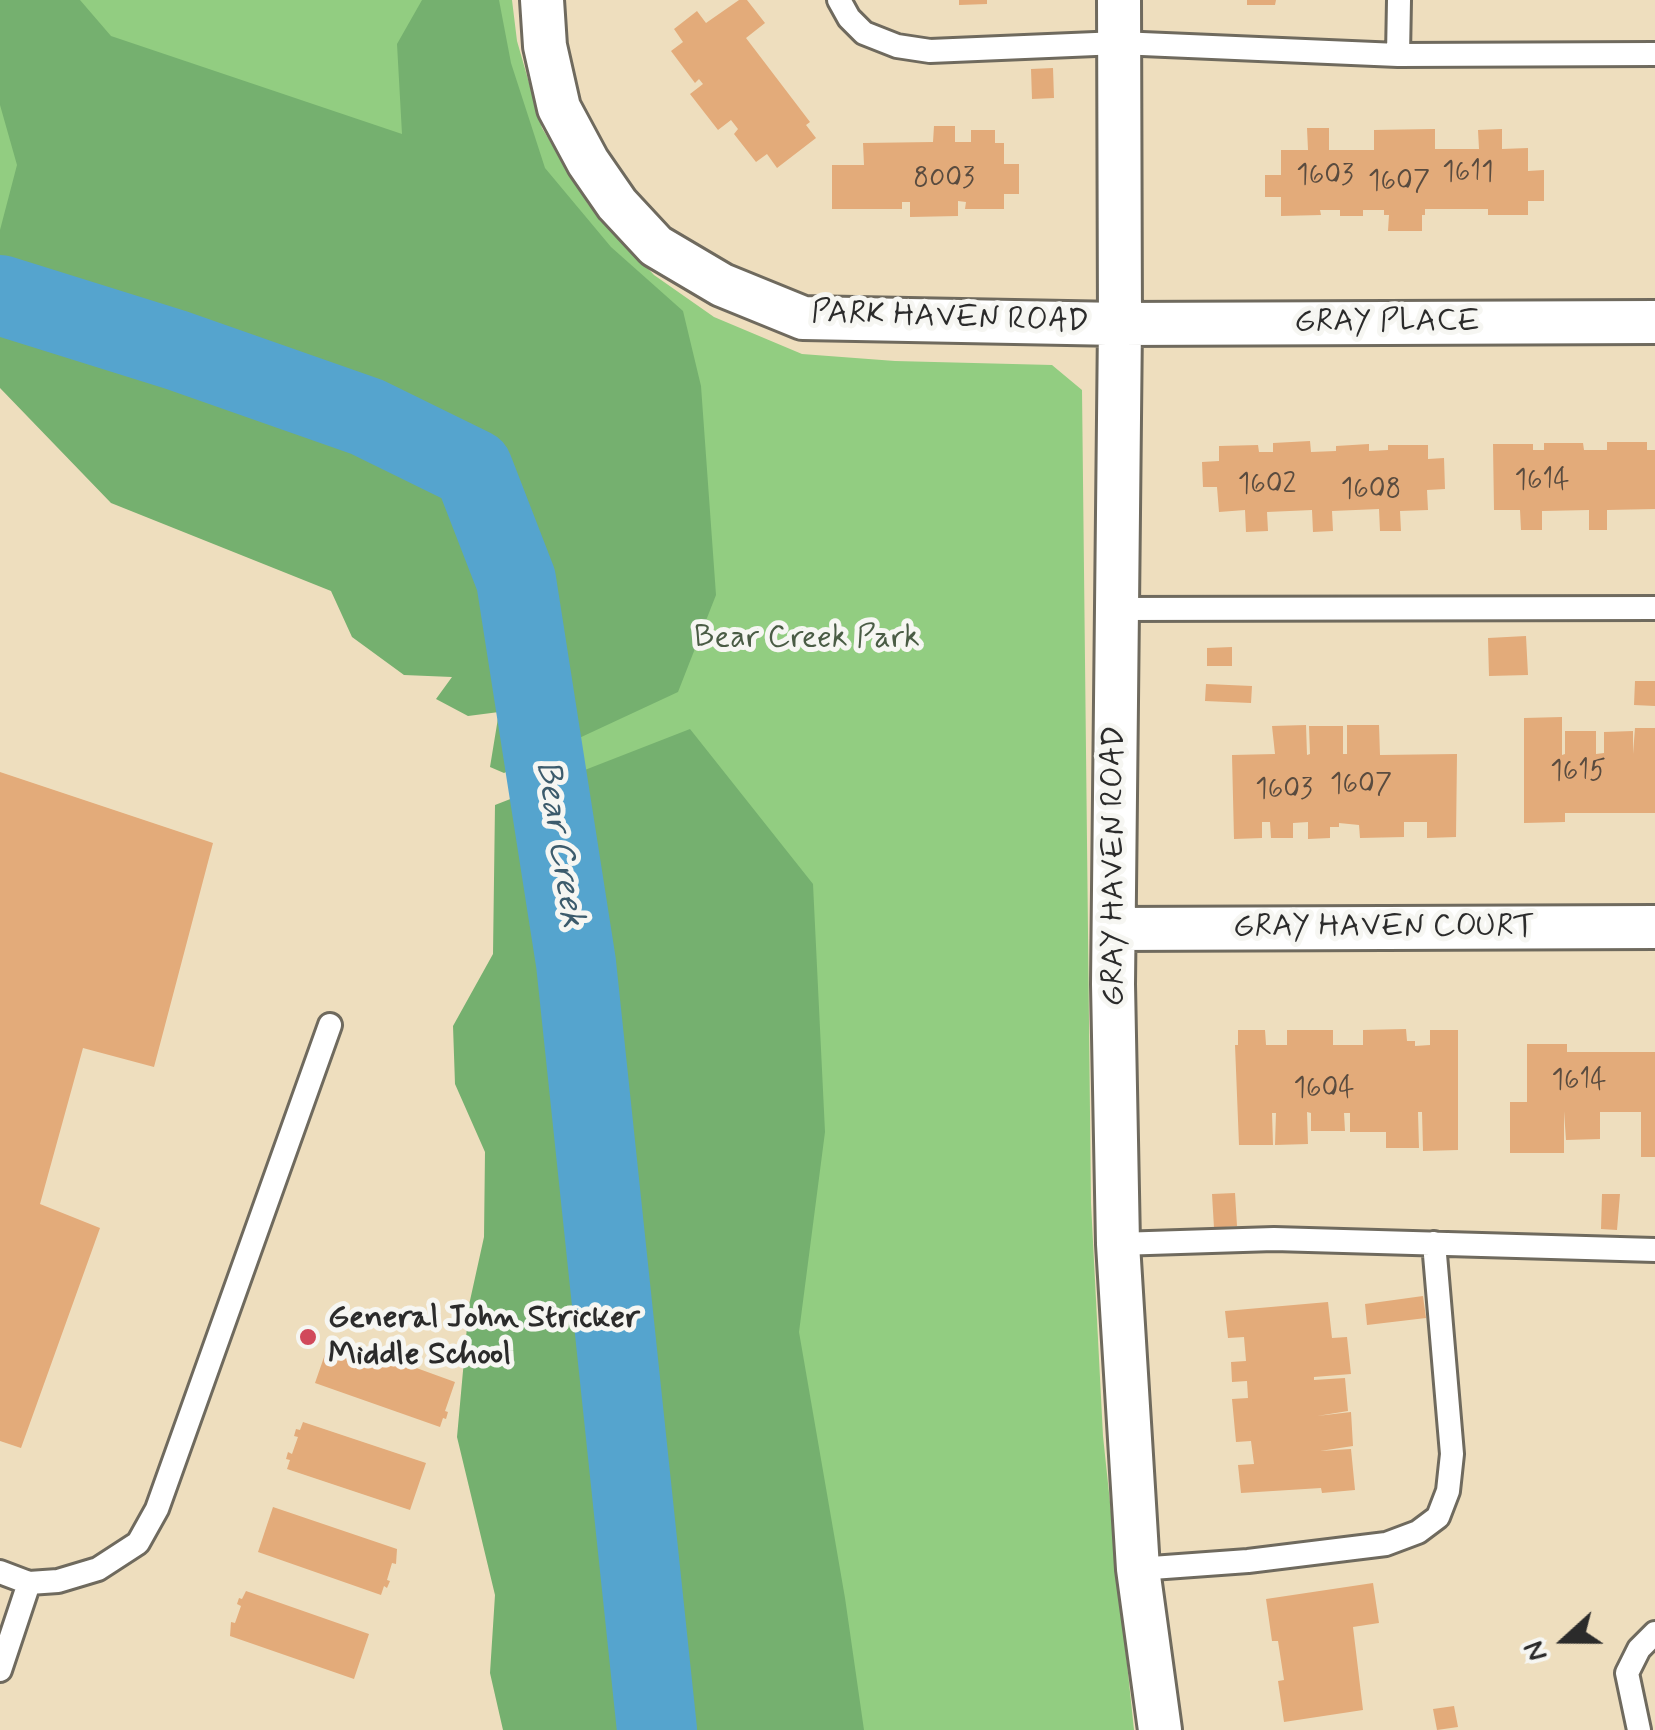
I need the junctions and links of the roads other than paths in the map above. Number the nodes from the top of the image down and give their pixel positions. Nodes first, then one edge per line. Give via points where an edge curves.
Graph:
1 (542, 0) edge
2 (840, 0) edge
3 (1119, 0) edge
4 (1398, 0) edge
5 (1119, 43) junction
6 (1655, 54) edge
7 (1398, 55) junction
8 (1655, 322) edge
9 (1120, 324) junction
10 (1655, 608) edge
11 (1117, 609) junction
12 (1655, 927) edge
13 (1114, 929) junction
14 (330, 1025) dead end
15 (1434, 1243) junction
16 (1118, 1244) junction
17 (1655, 1250) edge
18 (1138, 1568) junction
19 (0, 1572) edge
20 (29, 1583) junction
21 (1655, 1633) edge
22 (0, 1670) edge
23 (1160, 1730) edge
24 (1639, 1730) edge

1 - 9 street, PARK HAVEN ROAD via 559,108 588,162 656,246 722,285 803,318
2 - 5 lane via 864,33 930,52
3 - 5 street, GRAY HAVEN ROAD
4 - 7 lane
5 - 7 lane
5 - 9 street, GRAY HAVEN ROAD
6 - 7 lane
8 - 9 street, GRAY PLACE
9 - 11 street, GRAY HAVEN ROAD
10 - 11 lane
11 - 13 street, GRAY HAVEN ROAD
12 - 13 street, GRAY HAVEN COURT
13 - 16 street, GRAY HAVEN ROAD
14 - 20 lane via 157,1508 138,1543 98,1569
15 - 16 lane
15 - 17 lane
15 - 18 lane via 1452,1454 1438,1517 1386,1544
16 - 18 street, GRAY HAVEN ROAD
18 - 23 street, GRAY HAVEN ROAD
19 - 20 lane
20 - 22 lane
21 - 24 lane via 1627,1673

